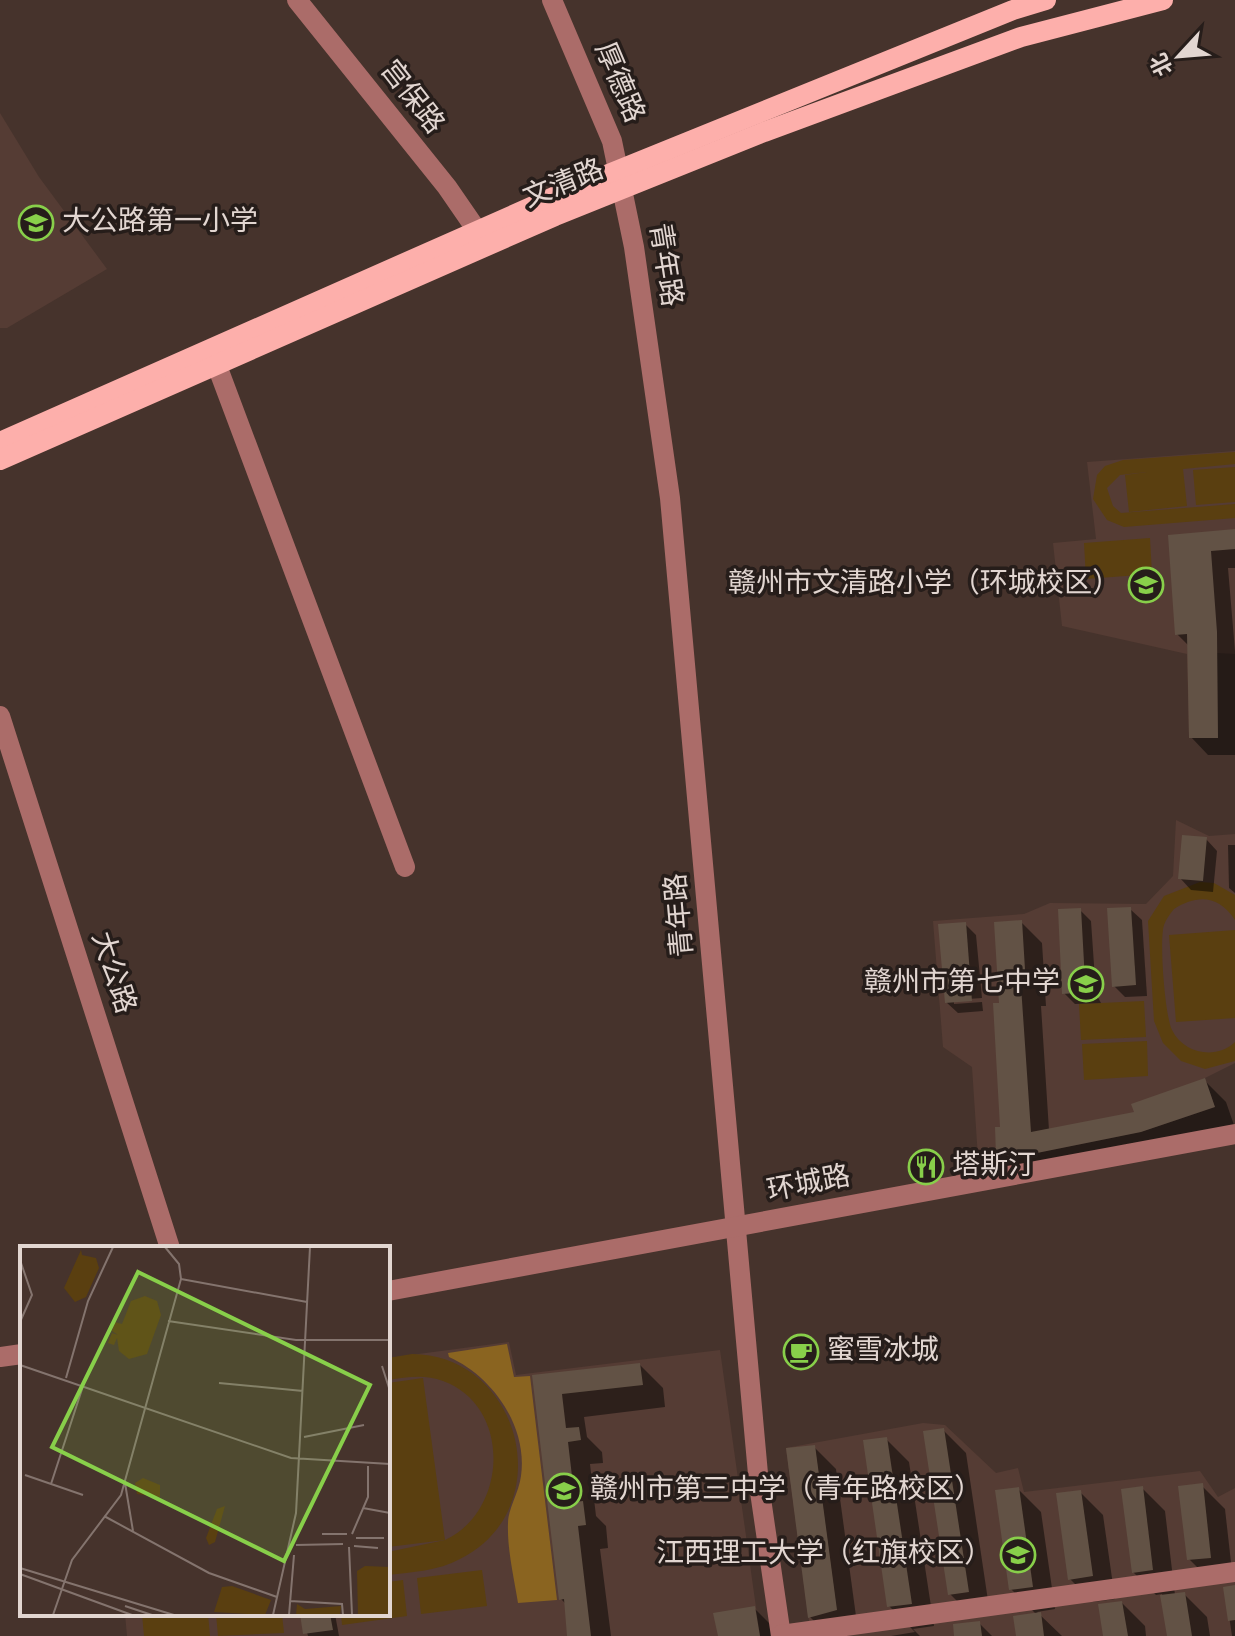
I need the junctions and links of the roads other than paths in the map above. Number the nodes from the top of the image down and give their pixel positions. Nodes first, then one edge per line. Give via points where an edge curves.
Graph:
1 (297, 0) edge
2 (552, 0) edge
3 (1046, 0) edge
4 (1163, 0) edge
5 (619, 171) junction
6 (623, 191) junction
7 (478, 232) junction
8 (216, 363) junction
9 (0, 442) edge
10 (0, 460) edge
11 (0, 716) edge
12 (405, 867) dead end
13 (1235, 1122) edge
14 (1225, 1136) edge
15 (736, 1228) junction
16 (169, 1246) edge
17 (390, 1291) edge
18 (20, 1354) edge
19 (0, 1357) edge
20 (1235, 1572) edge
21 (781, 1636) edge

1 - 7 street, 宫保路
2 - 5 street, 厚德路 via 612,141
3 - 5 main road, 文清路
4 - 6 main road, 文清路 via 1021,37 932,68
5 - 6 street, 厚德路
5 - 7 main road, 文清路
6 - 8 main road, 文清路
6 - 15 street, 青年路 via 670,498
7 - 9 main road, 文清路
8 - 10 main road, 文清路
8 - 12 street
11 - 16 street, 大公路
13 - 14 street, 环城路
14 - 15 street, 环城路
15 - 17 street, 环城路
15 - 21 street, 青年路 via 759,1485
18 - 19 street
20 - 21 street

